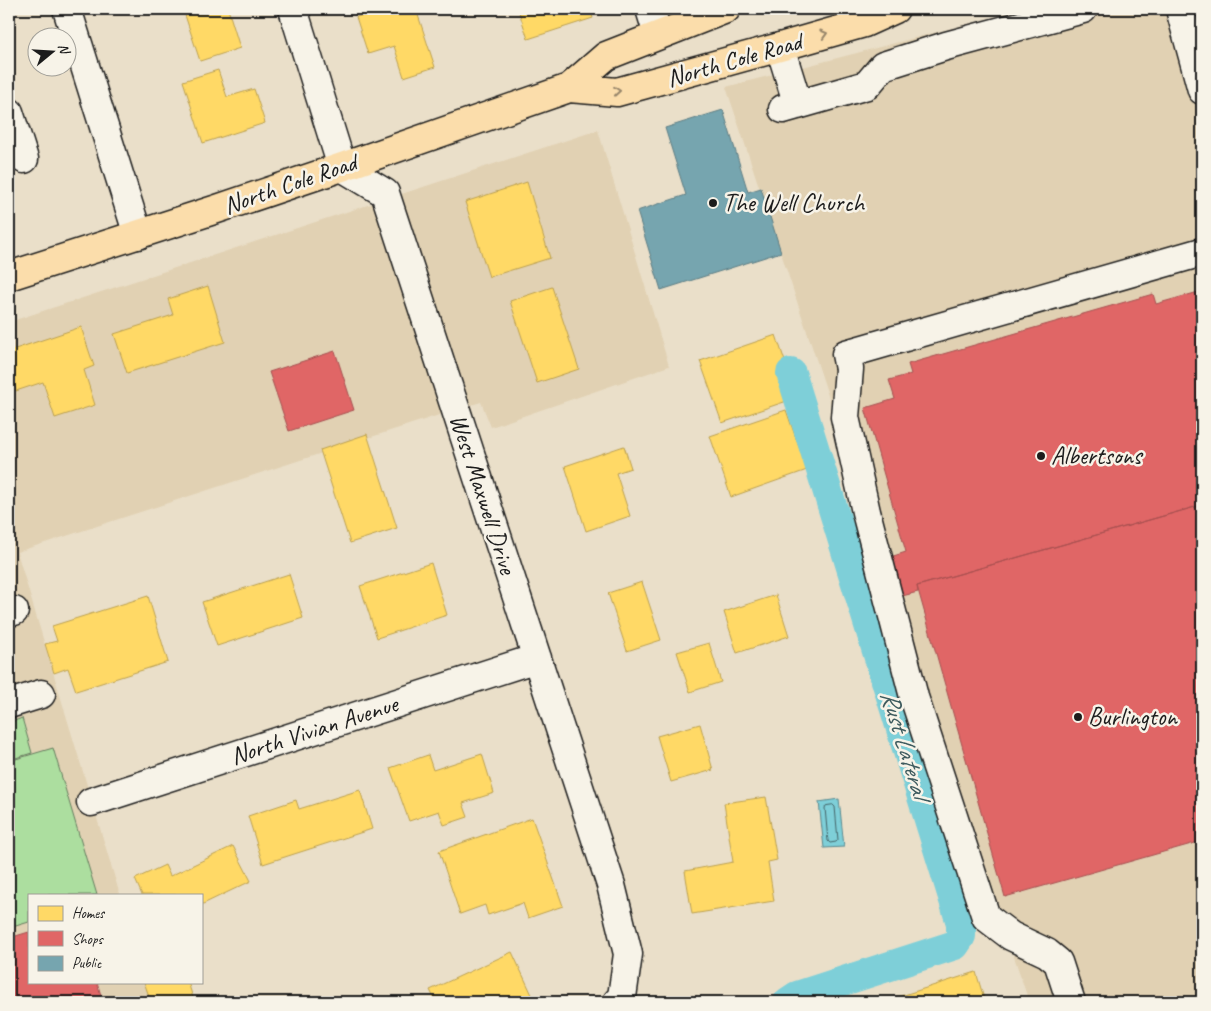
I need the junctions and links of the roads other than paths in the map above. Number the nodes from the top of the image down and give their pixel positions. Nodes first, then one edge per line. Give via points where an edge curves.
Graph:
1 (67, 9) edge
2 (293, 9) edge
3 (650, 9) edge
4 (726, 9) edge
5 (895, 9) edge
6 (1083, 9) edge
7 (1180, 9) edge
8 (658, 35) junction
9 (780, 47) junction
10 (569, 88) junction
11 (1202, 90) edge
12 (9, 112) edge
13 (24, 159) dead end
14 (342, 167) junction
15 (138, 235) junction
16 (1202, 252) edge
17 (9, 276) edge
18 (537, 658) junction
19 (41, 694) dead end
20 (9, 704) edge
21 (91, 802) dead end
22 (617, 1002) edge
23 (1071, 1002) edge

1 - 15 street
2 - 14 street
3 - 8 street
4 - 8 main road, North Cole Road
9 -> 5 main road, North Cole Road via 864,23
6 - 9 street via 883,66 867,85 790,107
7 - 11 street
8 - 10 main road, North Cole Road via 606,56
10 -> 9 main road, North Cole Road via 617,92
10 - 14 main road, North Cole Road
12 - 13 street
14 - 15 main road, North Cole Road
14 - 18 street, West Maxwell Drive via 384,193
15 - 17 main road, North Cole Road
16 - 23 street via 846,354 849,369 845,418 866,512 914,697 986,917 1011,936 1047,953 1058,962
18 - 21 street, North Vivian Avenue
18 - 22 street, West Maxwell Drive via 611,885 626,945 628,954 622,998
19 - 20 street

